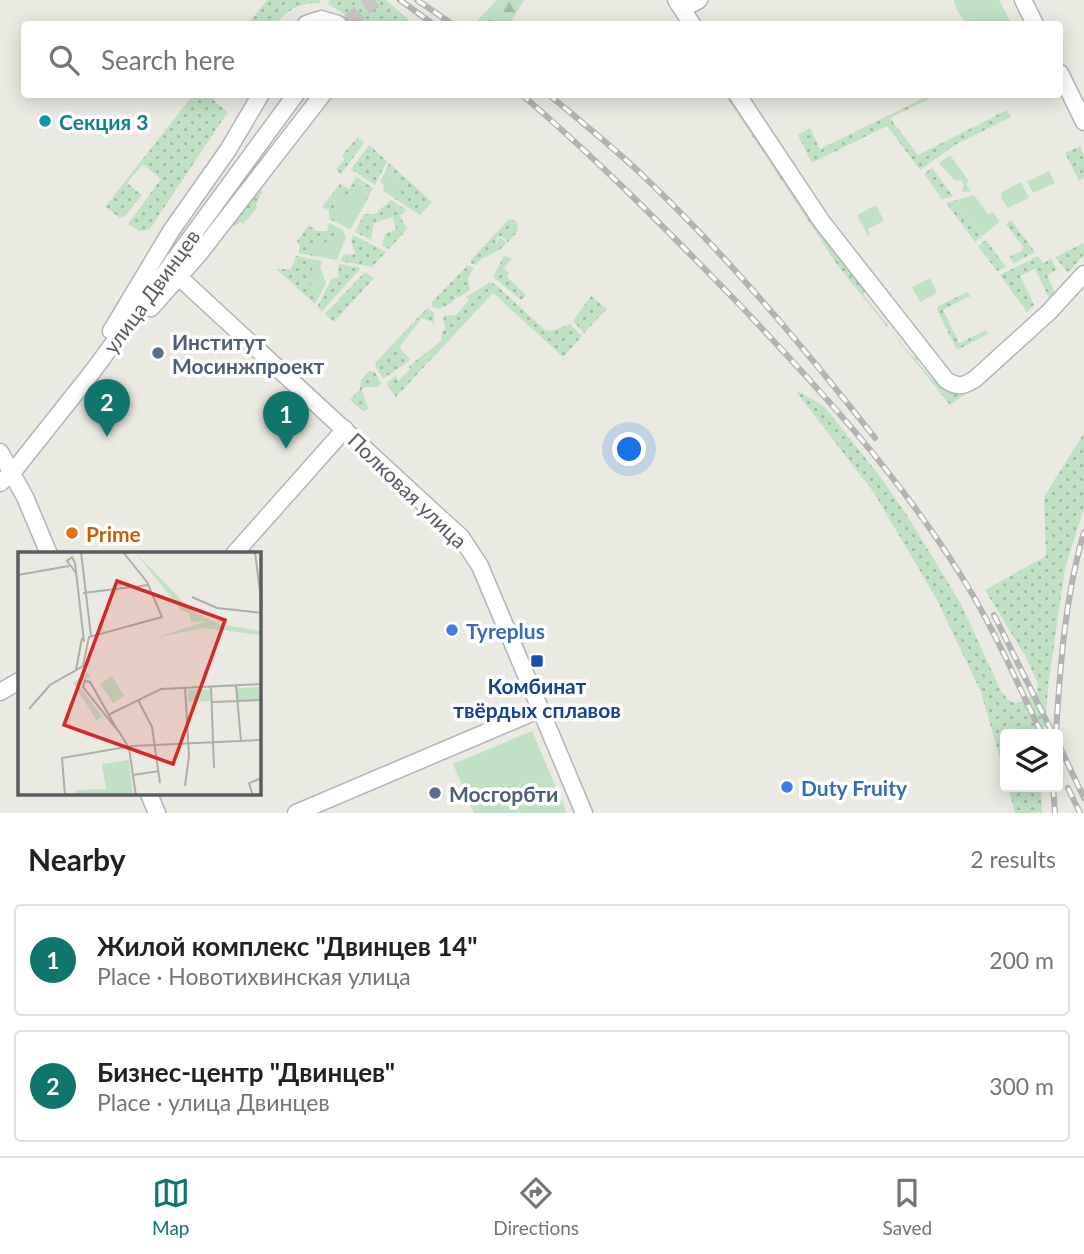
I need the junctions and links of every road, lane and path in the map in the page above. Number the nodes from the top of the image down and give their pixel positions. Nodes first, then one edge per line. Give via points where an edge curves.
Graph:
1 (699, 0) edge
2 (1023, 0) edge
3 (679, 4) edge
4 (690, 21) edge
5 (1034, 21) edge
6 (1063, 81) edge
7 (259, 98) edge
8 (293, 98) edge
9 (320, 98) edge
10 (740, 98) edge
11 (1084, 122) edge
12 (173, 261) junction
13 (1084, 274) edge
14 (179, 277) junction
15 (93, 371) junction
16 (345, 429) junction
17 (0, 452) edge
18 (6, 478) edge
19 (48, 552) edge
20 (236, 552) edge
21 (18, 682) edge
22 (0, 692) edge
23 (541, 709) junction
24 (150, 796) edge
25 (157, 813) edge
26 (296, 813) edge
27 (584, 813) edge

1 - 3 street
2 - 5 street
3 - 4 street
6 - 11 street
7 - 15 street via 171,231 105,340
8 - 12 street, улица Двинцев
9 - 14 street
10 - 13 street via 822,222 955,386 975,379 1049,313
12 - 14 street, Полковая улица
12 - 15 street, улица Двинцев
14 - 15 street
14 - 16 street, Полковая улица
15 - 18 street, улица Двинцев
16 - 20 street
16 - 23 street, Полковая улица via 472,552
17 - 18 street
18 - 19 street
21 - 22 street
23 - 26 street
23 - 27 street, Полковая улица
24 - 25 street

